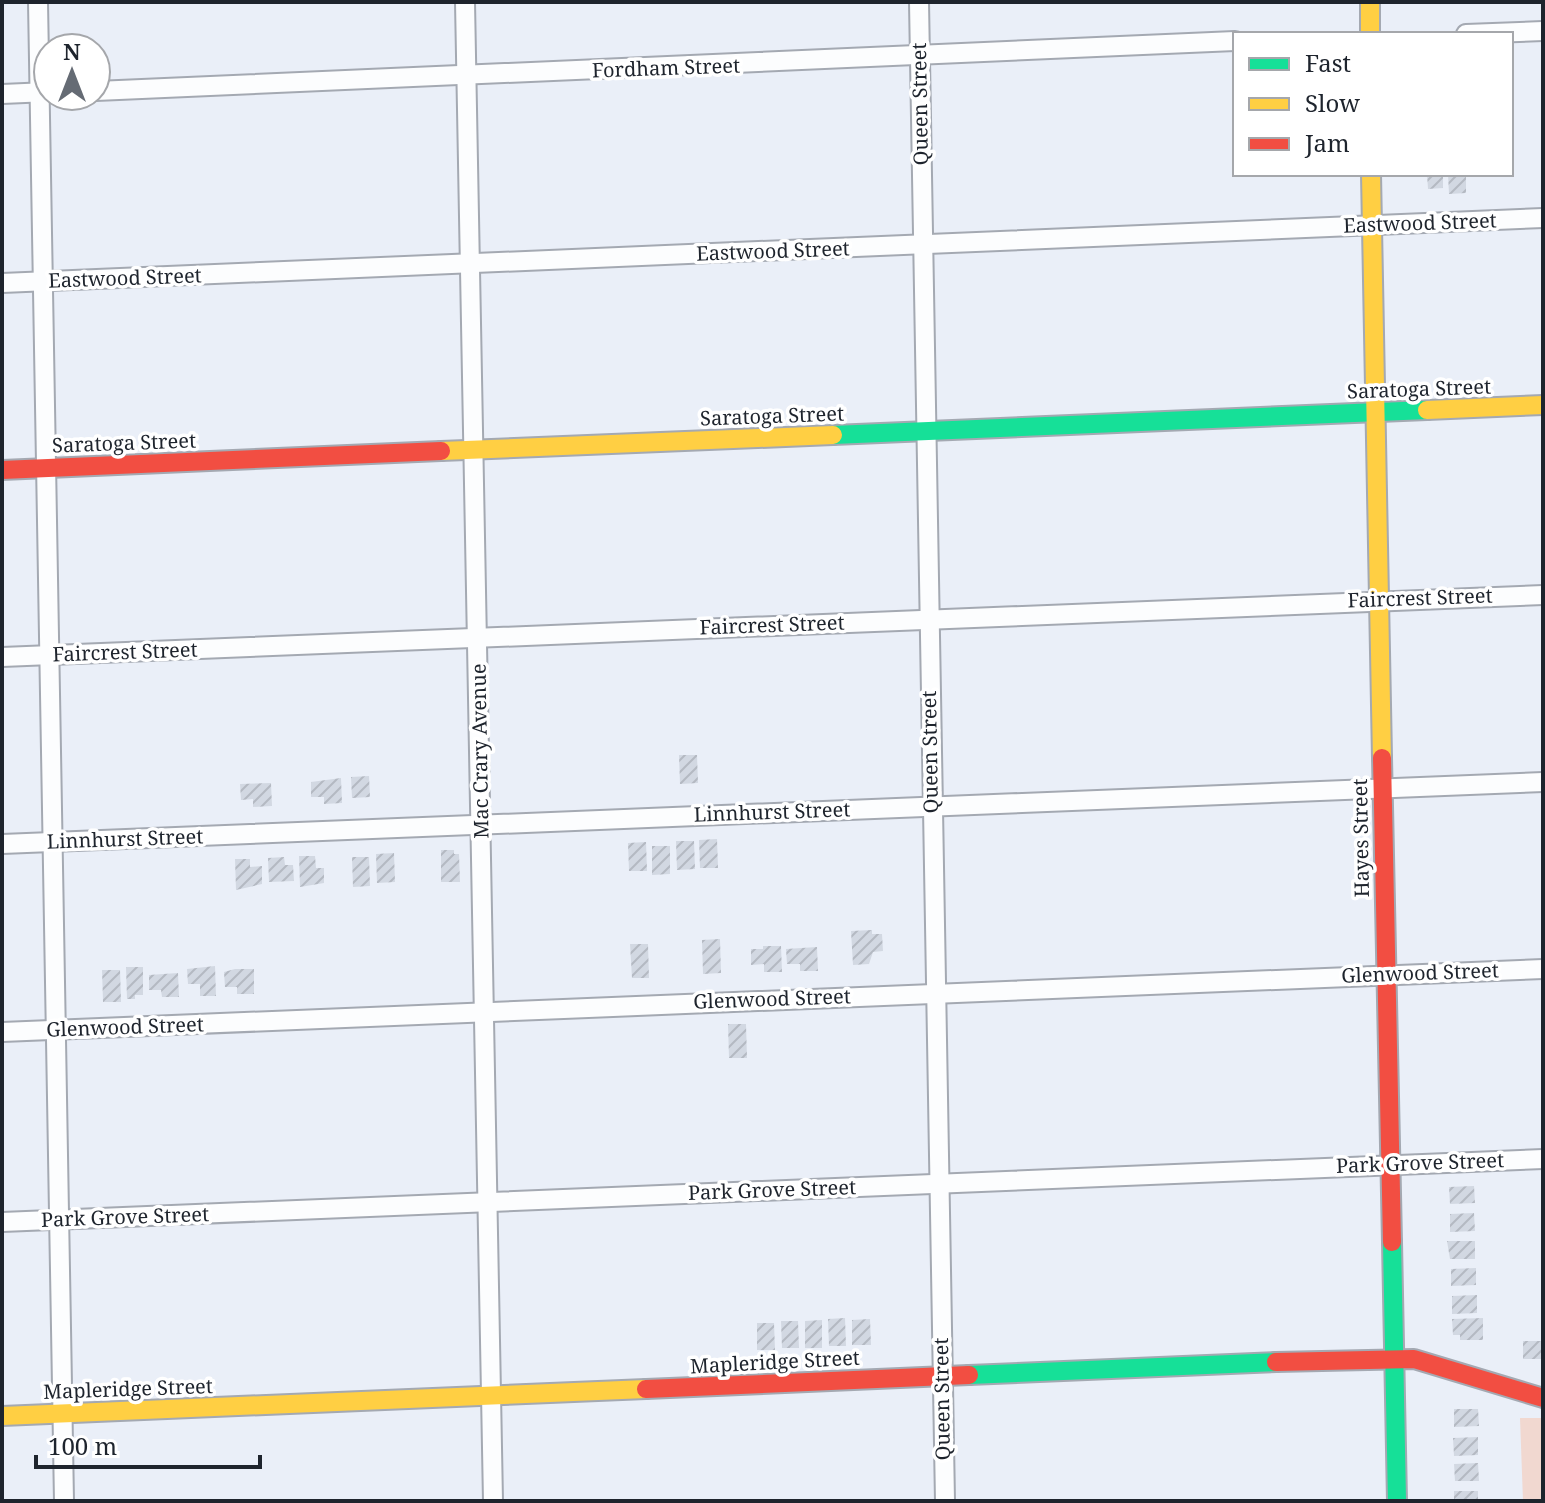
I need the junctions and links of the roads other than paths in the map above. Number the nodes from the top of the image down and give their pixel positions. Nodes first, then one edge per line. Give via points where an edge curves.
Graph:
1 (38, 2) edge
2 (465, 2) edge
3 (919, 2) edge
4 (1370, 2) edge
5 (1543, 31) edge
6 (40, 32) edge
7 (1370, 32) edge
8 (1513, 32) edge
9 (1233, 41) edge
10 (919, 57) junction
11 (467, 77) junction
12 (112, 90) edge
13 (32, 93) edge
14 (2, 94) edge
15 (44, 112) edge
16 (1371, 176) edge
17 (1543, 218) edge
18 (1371, 225) junction
19 (922, 244) junction
20 (471, 263) junction
21 (42, 282) junction
22 (2, 283) edge
23 (1543, 405) edge
24 (1375, 412) junction
25 (925, 431) junction
26 (474, 451) junction
27 (46, 468) junction
28 (2, 470) edge
29 (1543, 595) edge
30 (1379, 599) junction
31 (928, 618) junction
32 (478, 638) junction
33 (49, 655) junction
34 (2, 657) edge
35 (1543, 782) edge
36 (1382, 786) junction
37 (931, 805) junction
38 (481, 824) junction
39 (52, 842) junction
40 (2, 844) edge
41 (1543, 969) edge
42 (1386, 974) junction
43 (935, 992) junction
44 (484, 1012) junction
45 (55, 1030) junction
46 (2, 1032) edge
47 (1543, 1159) edge
48 (1390, 1164) junction
49 (938, 1183) junction
50 (487, 1202) junction
51 (59, 1220) junction
52 (2, 1222) edge
53 (1394, 1357) junction
54 (942, 1377) junction
55 (490, 1396) junction
56 (1543, 1398) edge
57 (62, 1414) junction
58 (2, 1416) edge
59 (64, 1501) edge
60 (493, 1501) edge
61 (945, 1501) edge
62 (1397, 1501) edge

1 - 6 street
2 - 11 street, Mac Crary Avenue
3 - 10 street, Queen Street
4 - 7 street
5 - 8 street
9 - 10 street, Fordham Street
10 - 11 street, Fordham Street
10 - 19 street, Queen Street
11 - 12 street, Fordham Street
11 - 20 street, Mac Crary Avenue
13 - 14 street
15 - 21 street
16 - 18 street, Hayes Street
17 - 18 street, Eastwood Street
18 - 19 street, Eastwood Street
18 - 24 street, Hayes Street
19 - 20 street, Eastwood Street
19 - 25 street, Queen Street
20 - 21 street, Eastwood Street
20 - 26 street, Mac Crary Avenue
21 - 22 street, Eastwood Street
21 - 27 street
23 - 24 street, Saratoga Street
24 - 25 street, Saratoga Street
24 - 30 street, Hayes Street
25 - 26 street, Saratoga Street
25 - 31 street, Queen Street
26 - 27 street, Saratoga Street
26 - 32 street, Mac Crary Avenue
27 - 28 street, Saratoga Street
27 - 33 street
29 - 30 street, Faircrest Street
30 - 31 street, Faircrest Street
30 - 36 street, Hayes Street
31 - 32 street, Faircrest Street
31 - 37 street, Queen Street
32 - 33 street, Faircrest Street
32 - 38 street, Mac Crary Avenue
33 - 34 street, Faircrest Street
33 - 39 street
35 - 36 street, Linnhurst Street
36 - 37 street, Linnhurst Street
36 - 42 street, Hayes Street
37 - 38 street, Linnhurst Street
37 - 43 street, Queen Street
38 - 39 street, Linnhurst Street
38 - 44 street, Mac Crary Avenue
39 - 40 street, Linnhurst Street
39 - 45 street
41 - 42 street, Glenwood Street
42 - 43 street, Glenwood Street
42 - 48 street, Hayes Street
43 - 44 street, Glenwood Street
43 - 49 street, Queen Street
44 - 45 street, Glenwood Street
44 - 50 street, Mac Crary Avenue
45 - 46 street, Glenwood Street
45 - 51 street
47 - 48 street, Park Grove Street
48 - 49 street, Park Grove Street
48 - 53 street, Hayes Street
49 - 50 street, Park Grove Street
49 - 54 street, Queen Street
50 - 51 street, Park Grove Street
50 - 55 street, Mac Crary Avenue
51 - 52 street, Park Grove Street
51 - 57 street
53 - 54 street, Mapleridge Street
53 - 56 street, Mapleridge Street via 1438,1362 1497,1388
53 - 62 street, Hayes Street
54 - 55 street, Mapleridge Street
54 - 61 street, Queen Street
55 - 57 street, Mapleridge Street
55 - 60 street, Mac Crary Avenue
57 - 58 street, Mapleridge Street
57 - 59 street

